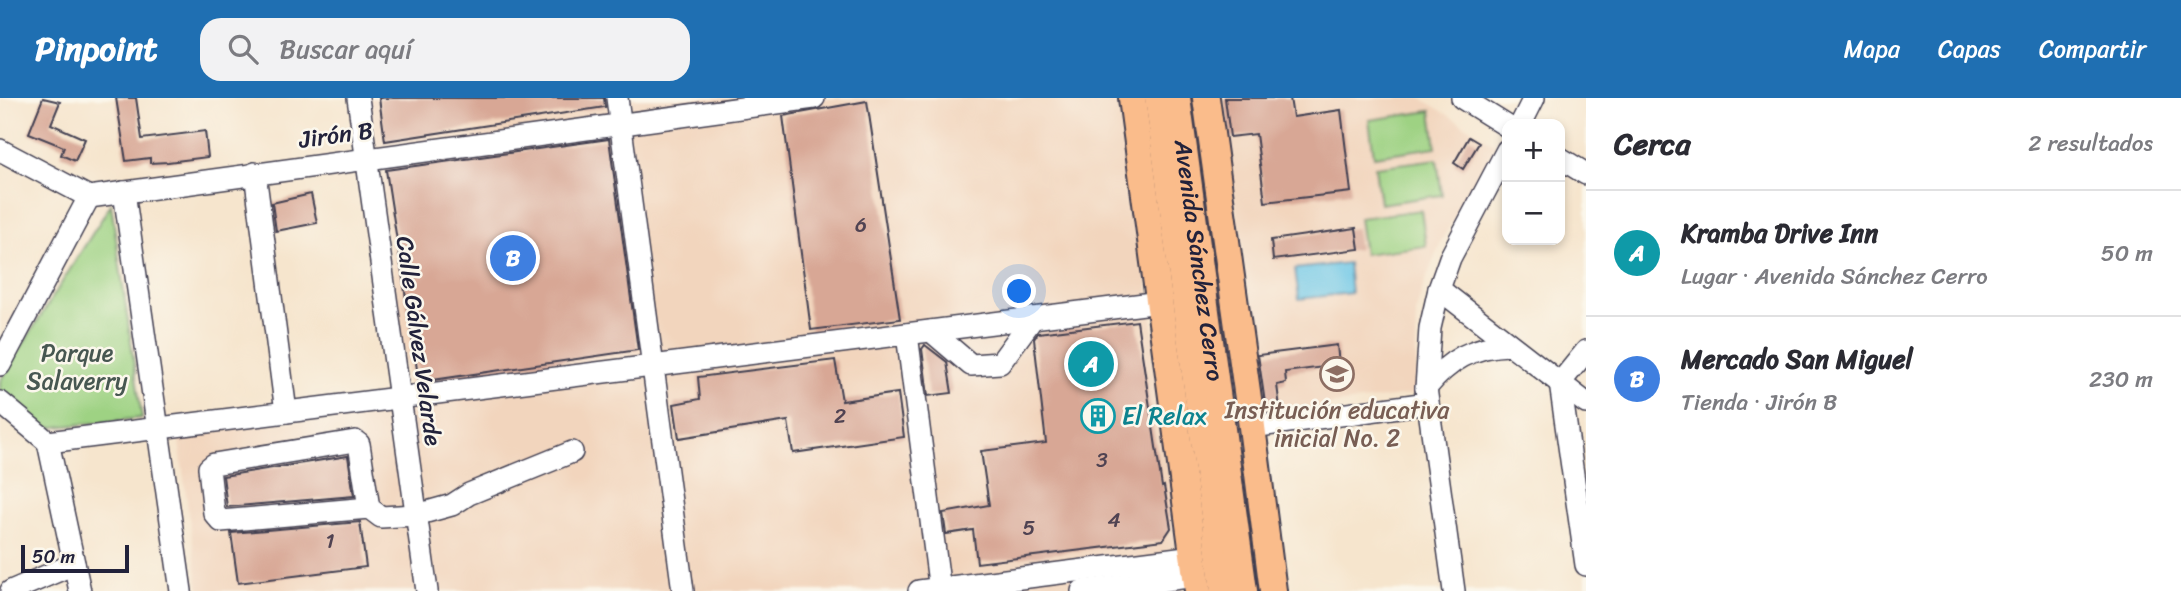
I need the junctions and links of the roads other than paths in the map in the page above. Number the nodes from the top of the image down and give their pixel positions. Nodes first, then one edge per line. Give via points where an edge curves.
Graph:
1 (358, 98) edge
2 (617, 98) edge
3 (814, 98) edge
4 (1132, 98) edge
5 (1158, 98) edge
6 (1177, 98) edge
7 (1206, 98) edge
8 (1462, 98) edge
9 (1534, 98) edge
10 (1524, 119) edge
11 (620, 123) junction
12 (1502, 123) edge
13 (0, 150) edge
14 (367, 158) junction
15 (1502, 158) edge
16 (1565, 161) edge
17 (255, 173) junction
18 (1586, 174) edge
19 (124, 191) junction
20 (89, 197) junction
21 (1439, 289) junction
22 (1160, 302) junction
23 (1033, 318) junction
24 (930, 331) junction
25 (907, 334) junction
26 (1509, 345) junction
27 (1586, 351) edge
28 (0, 365) edge
29 (653, 366) junction
30 (1195, 368) junction
31 (1560, 383) junction
32 (1427, 396) junction
33 (400, 398) junction
34 (0, 402) edge
35 (1586, 404) edge
36 (286, 412) junction
37 (1176, 426) junction
38 (1252, 427) junction
39 (158, 429) junction
40 (48, 442) junction
41 (572, 452) dead end
42 (369, 508) junction
43 (416, 515) junction
44 (74, 564) junction
45 (1586, 565) edge
46 (1196, 574) edge
47 (933, 590) edge
48 (11, 591) edge
49 (80, 591) edge
50 (181, 591) edge
51 (427, 591) edge
52 (683, 591) edge
53 (1082, 591) edge
54 (1224, 591) edge
55 (1244, 591) edge
56 (1273, 591) edge
57 (1454, 591) edge

1 - 14 street, Calle Gálvez Velarde
2 - 11 street
3 - 11 street, Jirón B
4 - 22 main road, Avenida Sánchez Cerro
5 - 30 main road, Avenida Sánchez Cerro
6 - 55 main road, Avenida Sánchez Cerro
7 - 38 main road, Avenida Sánchez Cerro
8 - 12 street
9 - 10 street
11 - 14 street, Jirón B
11 - 29 street
13 - 20 street
14 - 17 street, Jirón B
14 - 33 street, Calle Gálvez Velarde
15 - 21 street via 1463,230
16 - 18 street
17 - 19 street, Jirón B
17 - 36 street
19 - 20 street, Jirón B
19 - 39 street
20 - 28 street
21 - 26 street
21 - 32 street via 1430,328
22 - 23 street
22 - 37 main road, Avenida Sánchez Cerro
23 - 24 street
23 - 24 street via 1000,363 971,365
24 - 25 street
25 - 29 street
25 - 47 street
26 - 31 street
26 - 32 street via 1493,345 1449,363
27 - 31 street
29 - 33 street
29 - 52 street
30 - 37 main road
30 - 54 main road, Avenida Sánchez Cerro
31 - 35 street
31 - 45 street
32 - 38 street
32 - 57 street
33 - 36 street
33 - 43 street, Calle Gálvez Velarde
34 - 40 street
36 - 39 street
37 - 46 main road, Avenida Sánchez Cerro
38 - 56 main road, Avenida Sánchez Cerro
39 - 40 street
39 - 50 street
40 - 44 street
41 - 43 street via 452,505
42 - 42 street via 221,521 214,513 209,468 355,441
42 - 43 street via 381,517
43 - 51 street, Calle Gálvez Velarde
44 - 48 street
44 - 49 street
46 - 47 street
46 - 53 street

